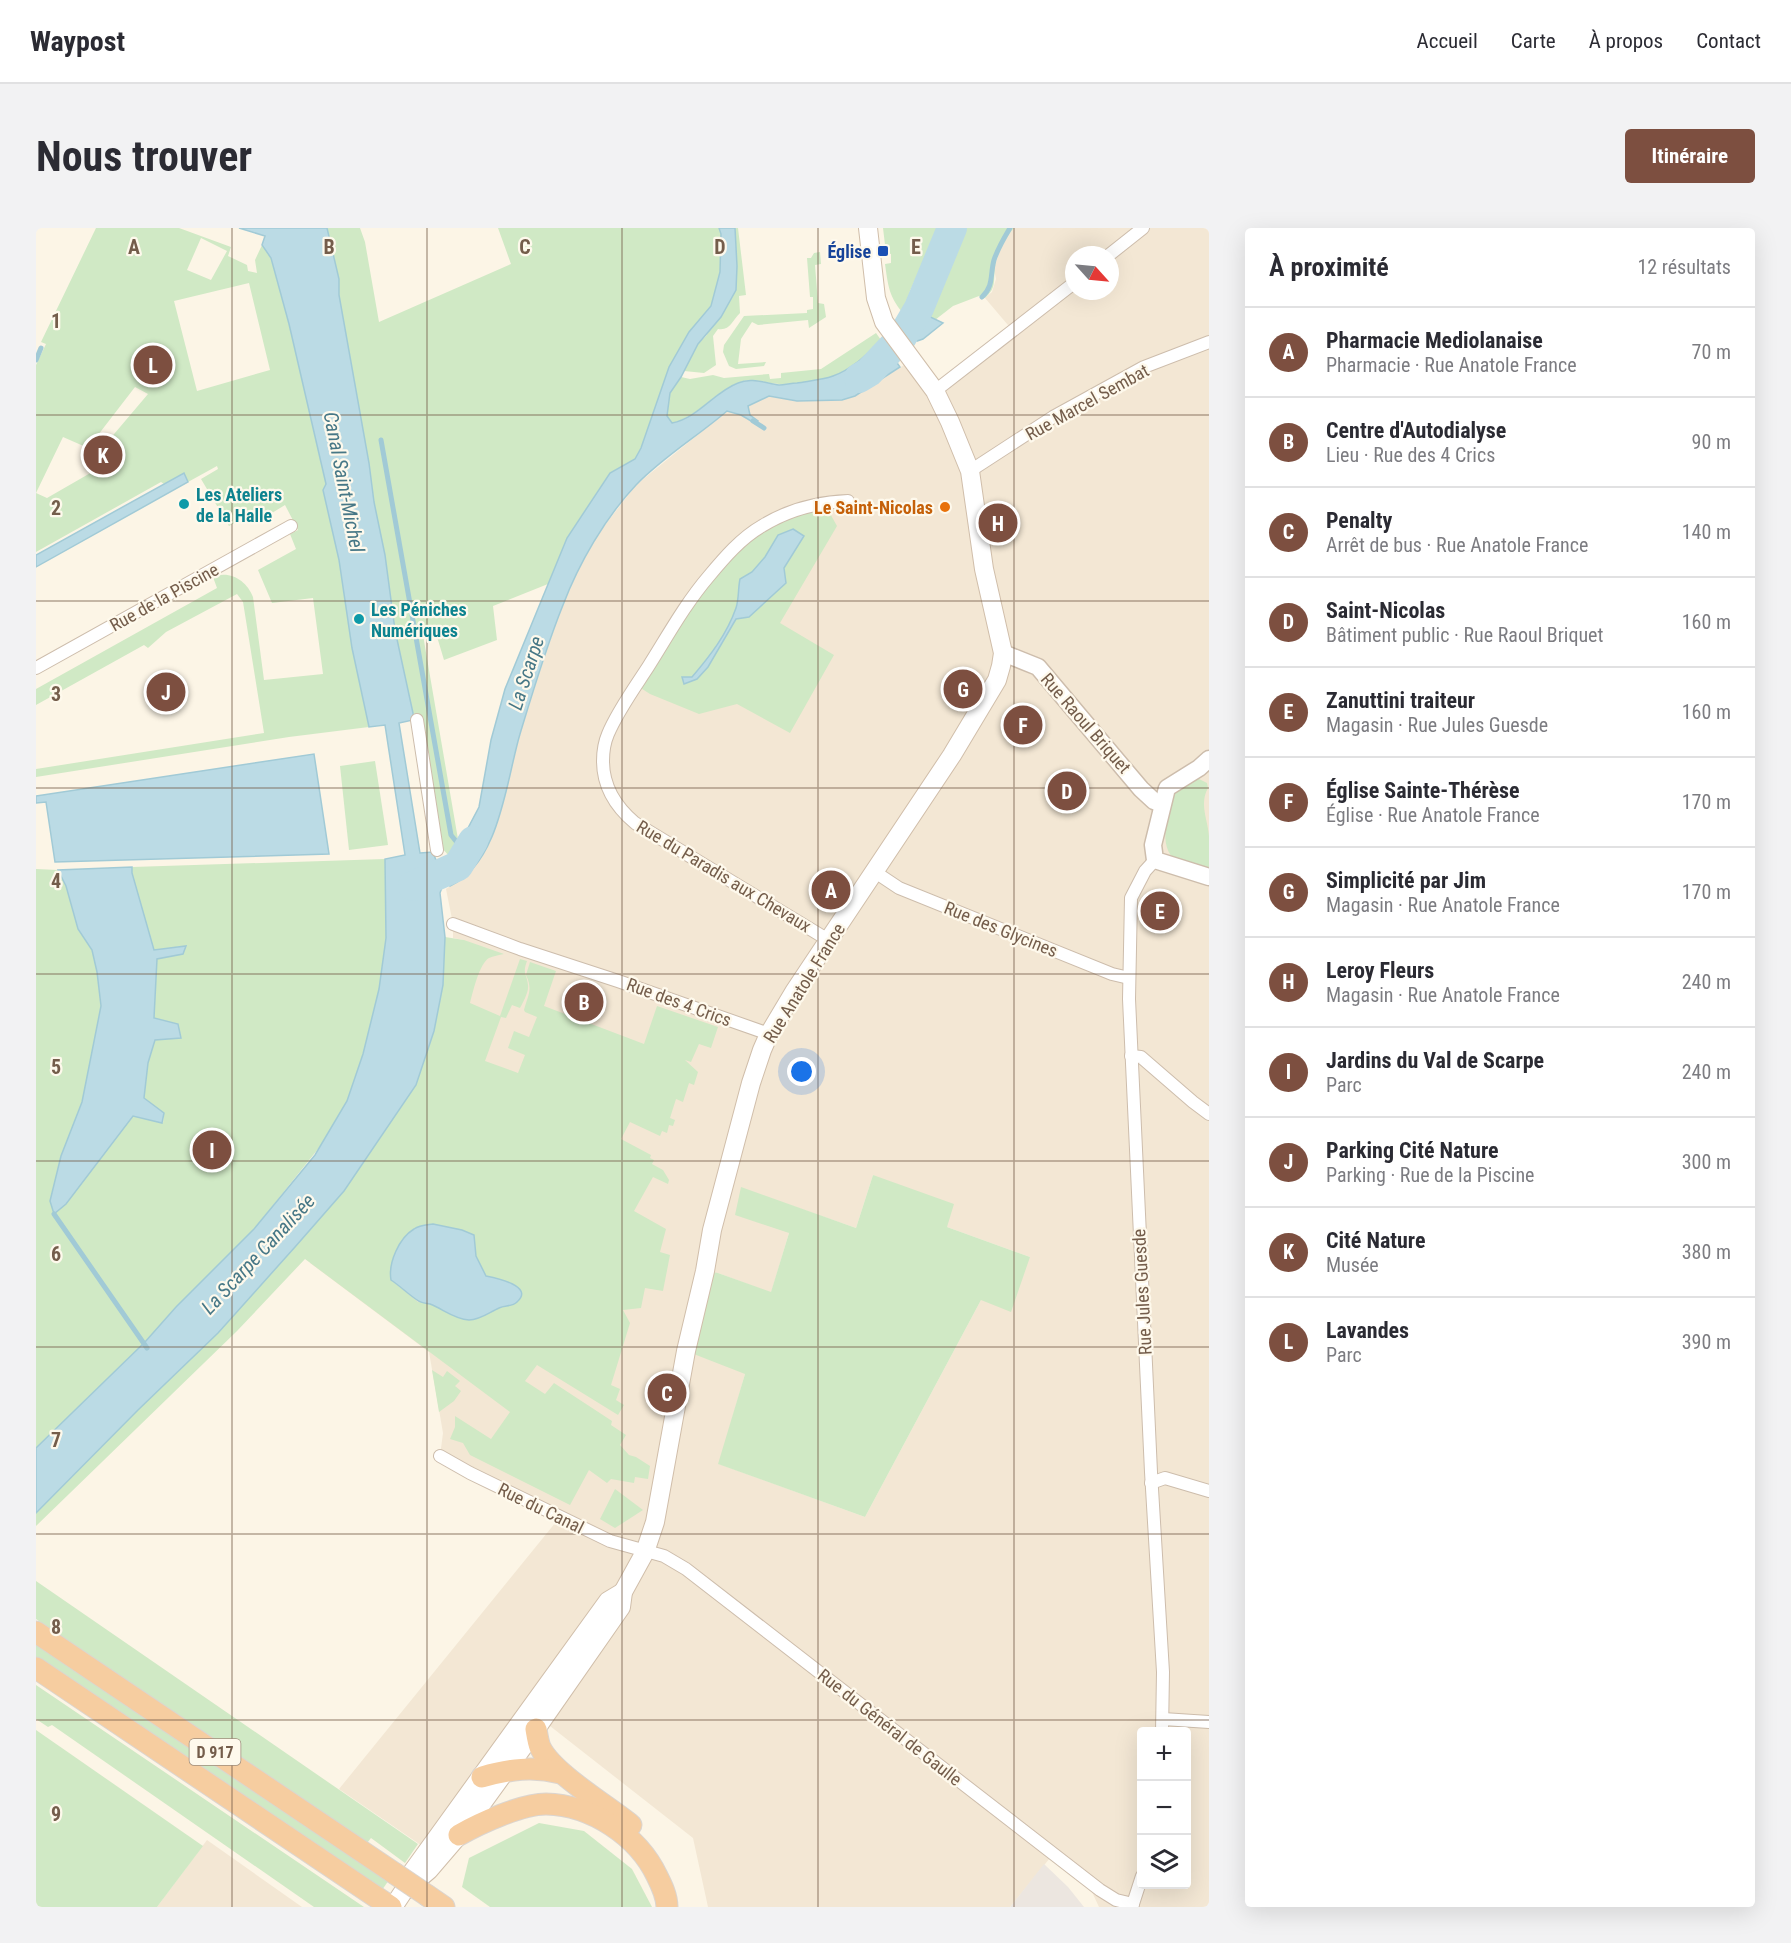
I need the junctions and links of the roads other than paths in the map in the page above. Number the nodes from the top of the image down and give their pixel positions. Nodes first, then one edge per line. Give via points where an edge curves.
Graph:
1 (868, 228) edge
2 (1143, 228) edge
3 (1119, 247) edge
4 (1065, 290) edge
5 (1209, 342) edge
6 (934, 392) junction
7 (970, 471) junction
8 (848, 501) dead end
9 (291, 526) dead end
10 (1003, 653) junction
11 (36, 668) edge
12 (417, 720) dead end
13 (1209, 759) edge
14 (1162, 804) junction
15 (437, 850) dead end
16 (1155, 860) junction
17 (875, 872) junction
18 (1209, 877) edge
19 (453, 924) dead end
20 (830, 941) junction
21 (1129, 978) junction
22 (769, 1034) junction
23 (1131, 1056) junction
24 (1209, 1113) edge
25 (440, 1456) dead end
26 (1151, 1483) junction
27 (1209, 1491) edge
28 (645, 1552) junction
29 (622, 1592) junction
30 (36, 1632) edge
31 (36, 1668) edge
32 (1209, 1722) edge
33 (1163, 1725) edge
34 (536, 1729) junction
35 (507, 1770) junction
36 (561, 1773) junction
37 (482, 1777) junction
38 (459, 1835) junction
39 (1138, 1889) edge
40 (391, 1901) edge
41 (436, 1902) edge
42 (1133, 1906) edge
43 (667, 1907) edge
44 (676, 1907) edge

1 - 6 main road, Rue Anatole France via 876,298 884,322
2 - 3 street
4 - 6 street
5 - 7 street, Rue Marcel Sembat via 1144,368 1053,417
6 - 7 main road, Rue Anatole France
7 - 10 main road, Rue Anatole France via 986,578
8 - 20 street, Rue du Paradis aux Chevaux via 823,501 778,517 737,546 686,607 636,685 608,734 603,759 604,777 611,794 622,812 635,823
9 - 11 street, Rue de la Piscine
10 - 14 street, Rue Raoul Briquet via 1038,667 1141,789
10 - 17 main road, Rue Anatole France via 997,680
12 - 15 street
13 - 14 street via 1167,788
14 - 16 street via 1153,844
16 - 18 street
16 - 21 street, Rue Jules Guesde via 1131,898
17 - 20 main road, Rue Anatole France
17 - 21 street, Rue des Glycines via 899,888
19 - 22 street, Rue des 4 Crics
20 - 22 main road, Rue Anatole France
21 - 23 street, Rue Jules Guesde
22 - 28 main road, Rue Anatole France via 751,1083 712,1230 655,1522
23 - 24 street via 1141,1057
23 - 26 street, Rue Jules Guesde
25 - 28 street, Rue du Canal via 610,1541
26 - 27 street via 1165,1478
26 - 33 street, Rue Jules Guesde
28 - 29 main road, Rue Anatole France
28 - 42 street, Rue du Général de Gaulle via 669,1558 686,1569 1101,1890
29 - 34 main road via 621,1607
29 - 37 main road via 608,1601
30 - 41 highway, D 917, bridge
31 - 40 highway, D 917
32 - 33 street
34 - 35 main road
34 - 36 highway via 546,1757
35 - 36 highway via 529,1768
35 - 37 highway
35 - 38 main road
36 - 44 highway via 649,1842 667,1870
37 - 40 main road
38 - 40 main road via 429,1870
38 - 43 highway via 528,1807 545,1804 573,1808 605,1821 636,1845 655,1871
39 - 42 street

